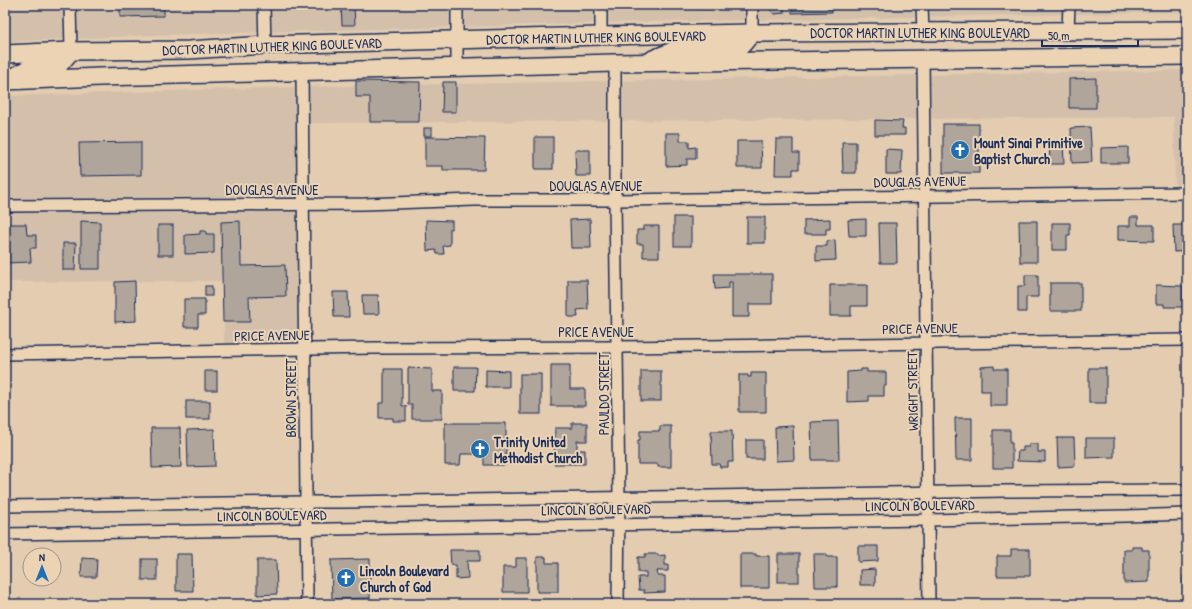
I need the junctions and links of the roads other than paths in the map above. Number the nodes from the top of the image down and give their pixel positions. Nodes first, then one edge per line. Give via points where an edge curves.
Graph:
1 (70, 5) edge
2 (264, 5) edge
3 (456, 5) edge
4 (601, 5) edge
5 (752, 5) edge
6 (922, 5) edge
7 (1069, 5) edge
8 (1187, 30) edge
9 (949, 31) junction
10 (1068, 31) junction
11 (922, 32) junction
12 (752, 33) junction
13 (601, 36) junction
14 (457, 40) junction
15 (265, 46) junction
16 (189, 50) junction
17 (71, 51) junction
18 (5, 54) edge
19 (1187, 56) edge
20 (923, 58) junction
21 (615, 63) junction
22 (643, 63) junction
23 (457, 67) junction
24 (302, 71) junction
25 (100, 77) junction
26 (6, 81) edge
27 (1187, 193) edge
28 (924, 196) junction
29 (615, 200) junction
30 (304, 204) junction
31 (5, 206) edge
32 (1187, 340) edge
33 (926, 342) junction
34 (618, 347) junction
35 (305, 350) junction
36 (5, 354) edge
37 (1187, 490) edge
38 (928, 493) junction
39 (619, 498) junction
40 (306, 502) junction
41 (5, 506) edge
42 (1187, 514) edge
43 (928, 520) junction
44 (619, 524) junction
45 (306, 529) junction
46 (5, 534) edge
47 (307, 604) edge
48 (618, 604) edge
49 (929, 604) edge

1 - 17 street
2 - 15 street
3 - 14 street
4 - 13 street
5 - 12 street
6 - 11 street
7 - 10 street
8 - 10 main road, DOCTOR MARTIN LUTHER KING BOULEVARD
9 - 10 main road, DOCTOR MARTIN LUTHER KING BOULEVARD
9 - 11 main road, DOCTOR MARTIN LUTHER KING BOULEVARD
9 - 20 main road via 931,44
11 - 12 main road, DOCTOR MARTIN LUTHER KING BOULEVARD
12 - 13 main road, DOCTOR MARTIN LUTHER KING BOULEVARD
12 - 22 main road via 742,45 674,50
13 - 14 main road, DOCTOR MARTIN LUTHER KING BOULEVARD
14 - 15 main road, DOCTOR MARTIN LUTHER KING BOULEVARD
14 - 23 street
15 - 16 main road, DOCTOR MARTIN LUTHER KING BOULEVARD
16 - 17 main road, DOCTOR MARTIN LUTHER KING BOULEVARD
16 - 25 main road via 177,58 115,62 109,65
17 - 18 main road, DOCTOR MARTIN LUTHER KING BOULEVARD
17 - 26 main road via 60,64 29,68
19 - 20 main road, DOCTOR MARTIN LUTHER KING BOULEVARD
20 - 22 main road, DOCTOR MARTIN LUTHER KING BOULEVARD
20 - 28 street, WRIGHT STREET
21 - 22 main road, DOCTOR MARTIN LUTHER KING BOULEVARD
21 - 23 main road, DOCTOR MARTIN LUTHER KING BOULEVARD
21 - 29 street, PAULDO STREET
23 - 24 main road, DOCTOR MARTIN LUTHER KING BOULEVARD
24 - 25 main road, DOCTOR MARTIN LUTHER KING BOULEVARD
24 - 30 street, BROWN STREET
25 - 26 main road, DOCTOR MARTIN LUTHER KING BOULEVARD
27 - 28 street, DOUGLAS AVENUE
28 - 29 street, DOUGLAS AVENUE
28 - 33 street, WRIGHT STREET
29 - 30 street, DOUGLAS AVENUE
29 - 34 street, PAULDO STREET
30 - 31 street, DOUGLAS AVENUE
30 - 35 street, BROWN STREET
32 - 33 street, PRICE AVENUE
33 - 34 street, PRICE AVENUE
33 - 38 street, WRIGHT STREET
34 - 35 street, PRICE AVENUE
34 - 39 street, PAULDO STREET
35 - 36 street, PRICE AVENUE
35 - 40 street, BROWN STREET
37 - 38 street, LINCOLN BOULEVARD
38 - 39 street, LINCOLN BOULEVARD
38 - 43 street, WRIGHT STREET
39 - 40 street, LINCOLN BOULEVARD
39 - 44 street, PAULDO STREET
40 - 41 street, LINCOLN BOULEVARD
40 - 45 street, BROWN STREET
42 - 43 street, LINCOLN BOULEVARD
43 - 44 street, LINCOLN BOULEVARD
43 - 49 street, WRIGHT STREET
44 - 45 street, LINCOLN BOULEVARD
44 - 48 street, PAULDO STREET
45 - 46 street, LINCOLN BOULEVARD
45 - 47 street, BROWN STREET

